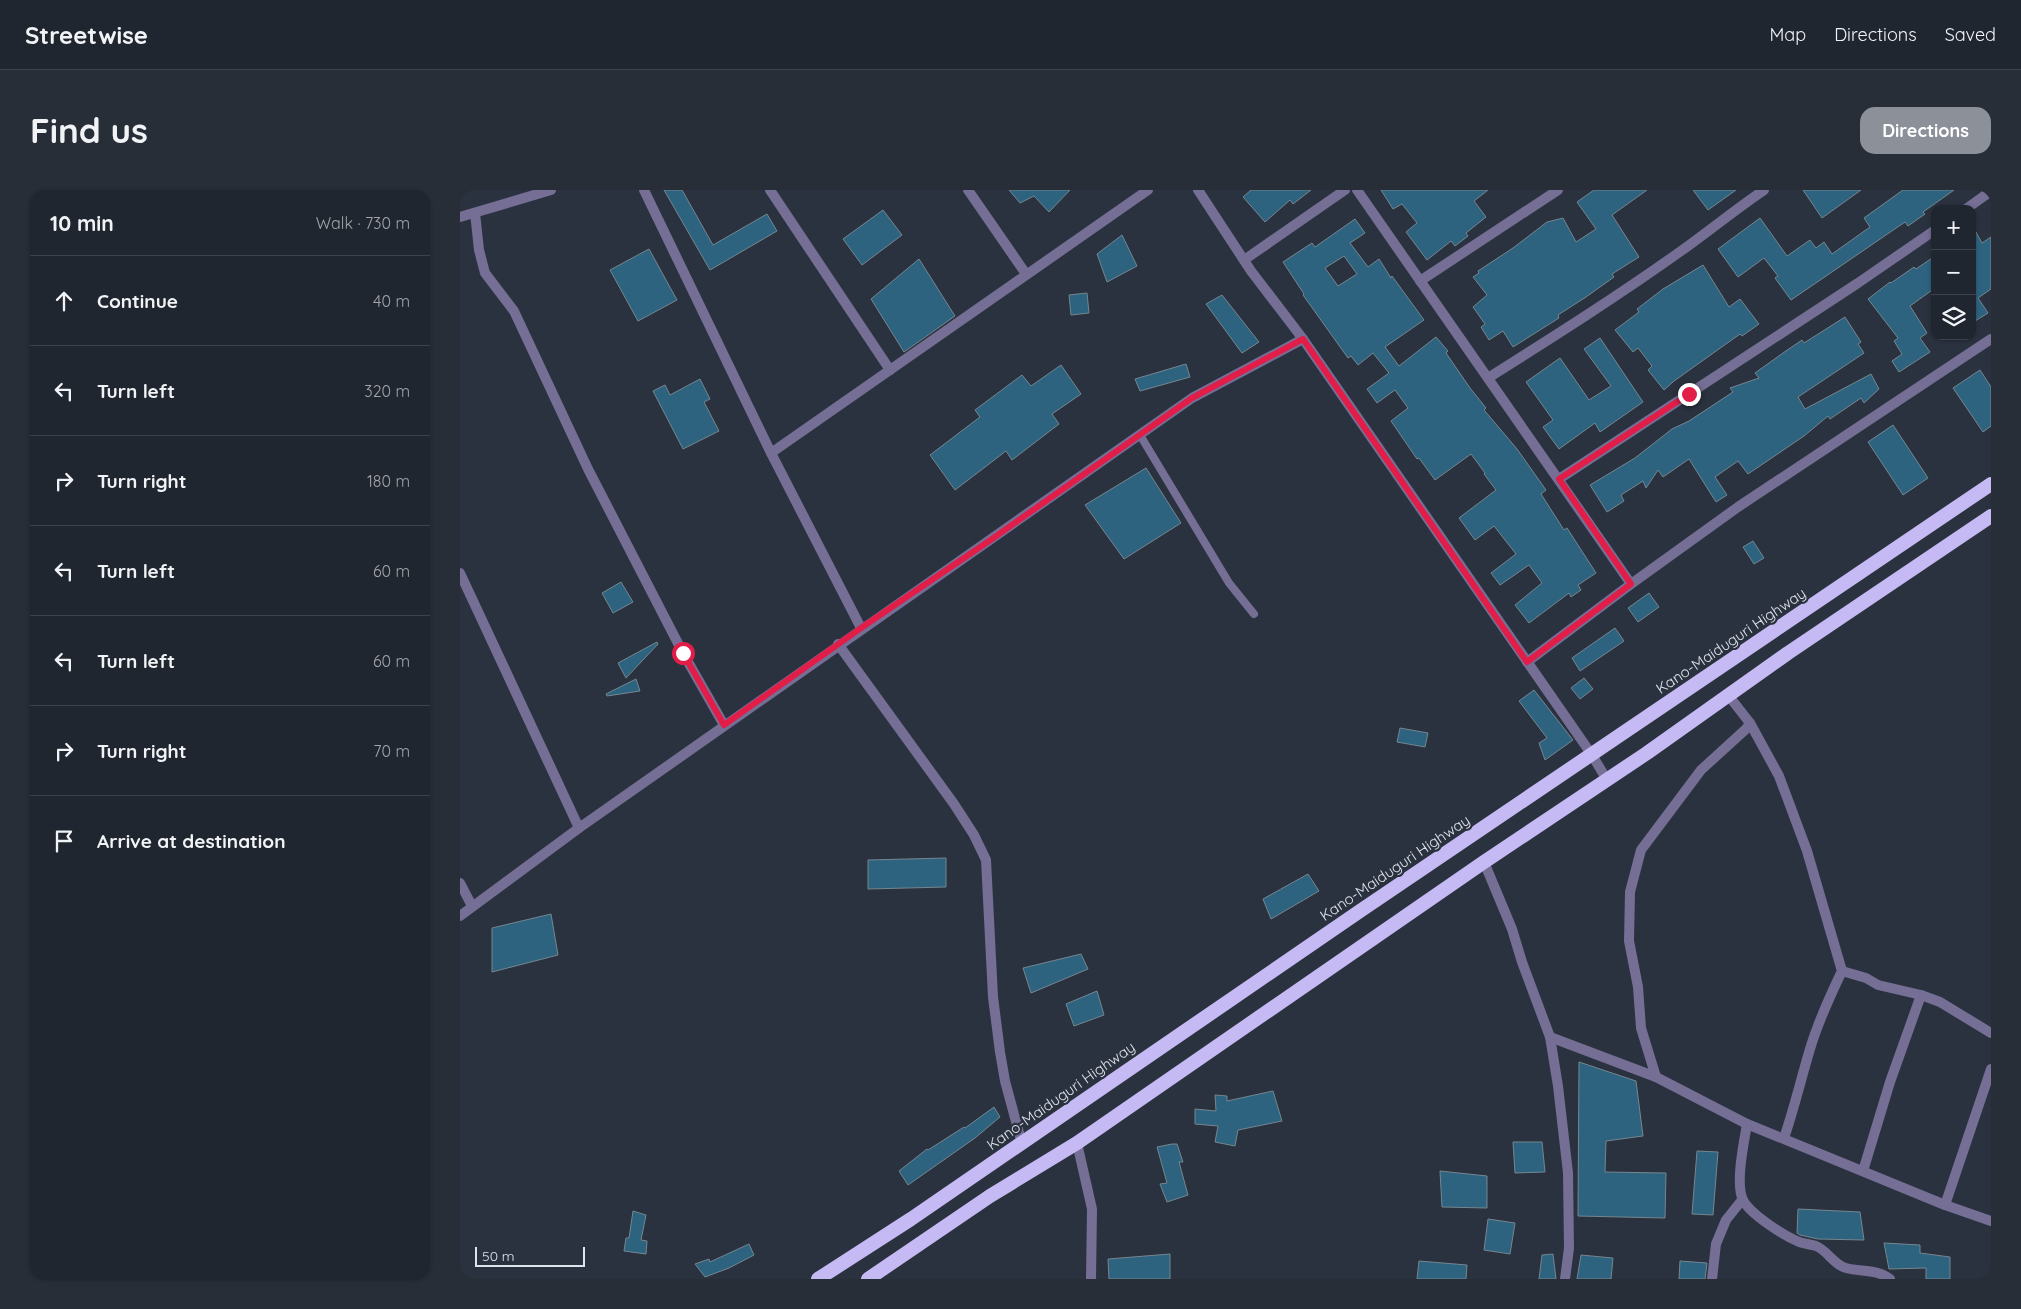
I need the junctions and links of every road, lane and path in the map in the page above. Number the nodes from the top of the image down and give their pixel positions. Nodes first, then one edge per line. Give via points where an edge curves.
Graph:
1 (551, 190) edge
2 (644, 190) edge
3 (770, 190) edge
4 (968, 190) edge
5 (1148, 190) edge
6 (1198, 190) edge
7 (1345, 190) edge
8 (1356, 190) edge
9 (1558, 190) edge
10 (1764, 190) edge
11 (1991, 191) edge
12 (1972, 205) edge
13 (475, 212) junction
14 (460, 217) edge
15 (1931, 233) edge
16 (1244, 260) junction
17 (1026, 274) junction
18 (1420, 281) junction
19 (1303, 339) junction
20 (1991, 339) edge
21 (890, 370) junction
22 (1488, 378) junction
23 (1140, 435) junction
24 (771, 453) junction
25 (1559, 479) junction
26 (1991, 484) edge
27 (1991, 516) edge
28 (460, 573) edge
29 (1631, 584) junction
30 (1254, 614) dead end
31 (861, 628) junction
32 (838, 644) junction
33 (1527, 662) junction
34 (1728, 695) junction
35 (1750, 723) junction
36 (724, 725) junction
37 (1592, 755) junction
38 (1607, 780) junction
39 (578, 828) junction
40 (1484, 862) junction
41 (460, 883) edge
42 (472, 906) junction
43 (460, 916) edge
44 (1842, 971) junction
45 (1921, 994) junction
46 (1991, 1033) edge
47 (1550, 1037) junction
48 (1991, 1070) edge
49 (1656, 1077) junction
50 (1746, 1124) junction
51 (1784, 1138) junction
52 (1022, 1144) junction
53 (1078, 1144) junction
54 (1863, 1171) junction
55 (1742, 1200) junction
56 (1945, 1205) junction
57 (1991, 1221) edge
58 (818, 1279) edge
59 (868, 1279) edge
60 (1091, 1279) edge
61 (1565, 1279) edge
62 (1712, 1279) edge
63 (1890, 1279) edge

1 - 13 street
2 - 24 street
3 - 21 street
4 - 17 street
5 - 17 street
6 - 16 street
7 - 16 street
8 - 18 street
9 - 18 street
10 - 22 street via 1604,304
11 - 12 street
13 - 14 street
13 - 36 street via 478,250 485,273 514,311 588,470
15 - 25 street
16 - 19 street
17 - 21 street
18 - 22 street
19 - 23 street via 1192,398
19 - 33 street
20 - 29 street via 1738,507
21 - 24 street
22 - 25 street
23 - 30 lane via 1229,583
23 - 31 street
24 - 31 street
25 - 29 street
26 - 37 highway, Kano-Maiduguri Highway
27 - 34 highway
28 - 39 street
29 - 33 street
31 - 32 street
32 - 36 street
32 - 52 street via 954,804 986,860 993,997 1005,1081
33 - 37 street
34 - 35 street
34 - 38 highway
35 - 44 street via 1779,776 1807,851
35 - 49 street via 1701,770 1641,850 1630,892 1629,941 1642,1028
36 - 39 street
37 - 38 street
37 - 52 highway, Kano-Maiduguri Highway
38 - 40 highway
39 - 42 street
40 - 47 street via 1512,929
40 - 53 highway
41 - 42 street
42 - 43 street
44 - 45 street via 1878,985
44 - 51 street via 1810,1049
45 - 46 street
45 - 54 street
47 - 49 street
47 - 61 street via 1568,1173 1569,1248
48 - 56 street
49 - 50 street
50 - 51 street
50 - 55 street via 1740,1175
51 - 54 street
52 - 58 highway, Kano-Maiduguri Highway
53 - 59 highway via 990,1196
53 - 60 street via 1092,1209
54 - 56 street
55 - 62 street via 1726,1220 1716,1244
55 - 63 street via 1762,1221 1798,1242 1816,1246 1845,1268 1878,1272
56 - 57 street

